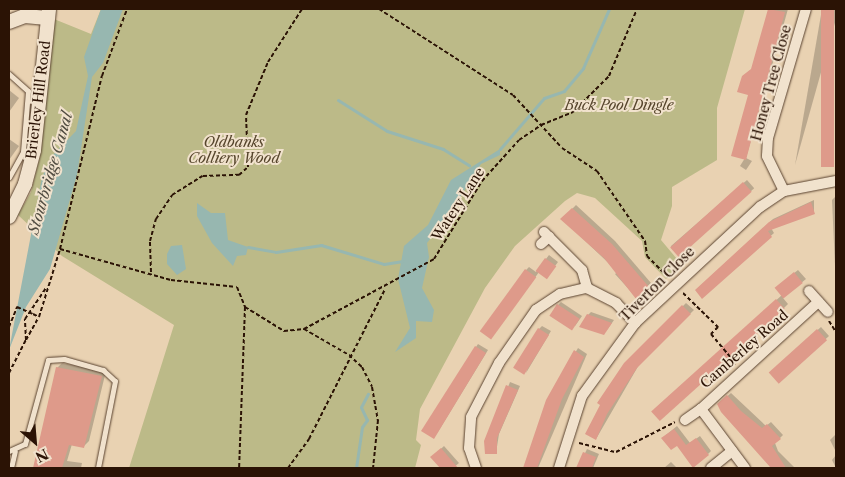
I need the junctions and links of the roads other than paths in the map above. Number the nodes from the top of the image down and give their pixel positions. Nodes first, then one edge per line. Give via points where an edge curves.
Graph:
1 (806, 9) edge
2 (48, 13) edge
3 (9, 22) edge
4 (9, 74) edge
5 (9, 177) edge
6 (836, 181) edge
7 (784, 190) junction
8 (9, 217) edge
9 (545, 237) dead end
10 (586, 288) junction
11 (809, 291) dead end
12 (818, 302) junction
13 (828, 312) dead end
14 (635, 323) junction
15 (701, 409) junction
16 (685, 420) road end
17 (12, 451) edge
18 (732, 451) junction
19 (11, 468) edge
20 (98, 468) edge
21 (476, 468) edge
22 (559, 468) edge
23 (711, 468) edge
24 (745, 468) edge

1 - 7 street, Honey Tree Close via 768,138 767,156
2 - 3 main road
2 - 8 main road, Brierley Hill Road via 34,150 25,184
4 - 5 lane via 28,92 23,152
6 - 7 street
7 - 14 street, Tiverton Close via 674,284
9 - 10 street via 582,270
10 - 14 street via 616,303
10 - 21 street via 547,300 524,323 472,417 469,448
11 - 12 street
12 - 13 street
12 - 15 street, Camberley Road
14 - 22 street, Tiverton Close via 592,377
15 - 16 street
15 - 18 street, Camberley Road
17 - 19 lane
17 - 20 lane via 25,444 48,360 64,358 103,370 115,381
18 - 23 street
18 - 24 street, Camberley Road

